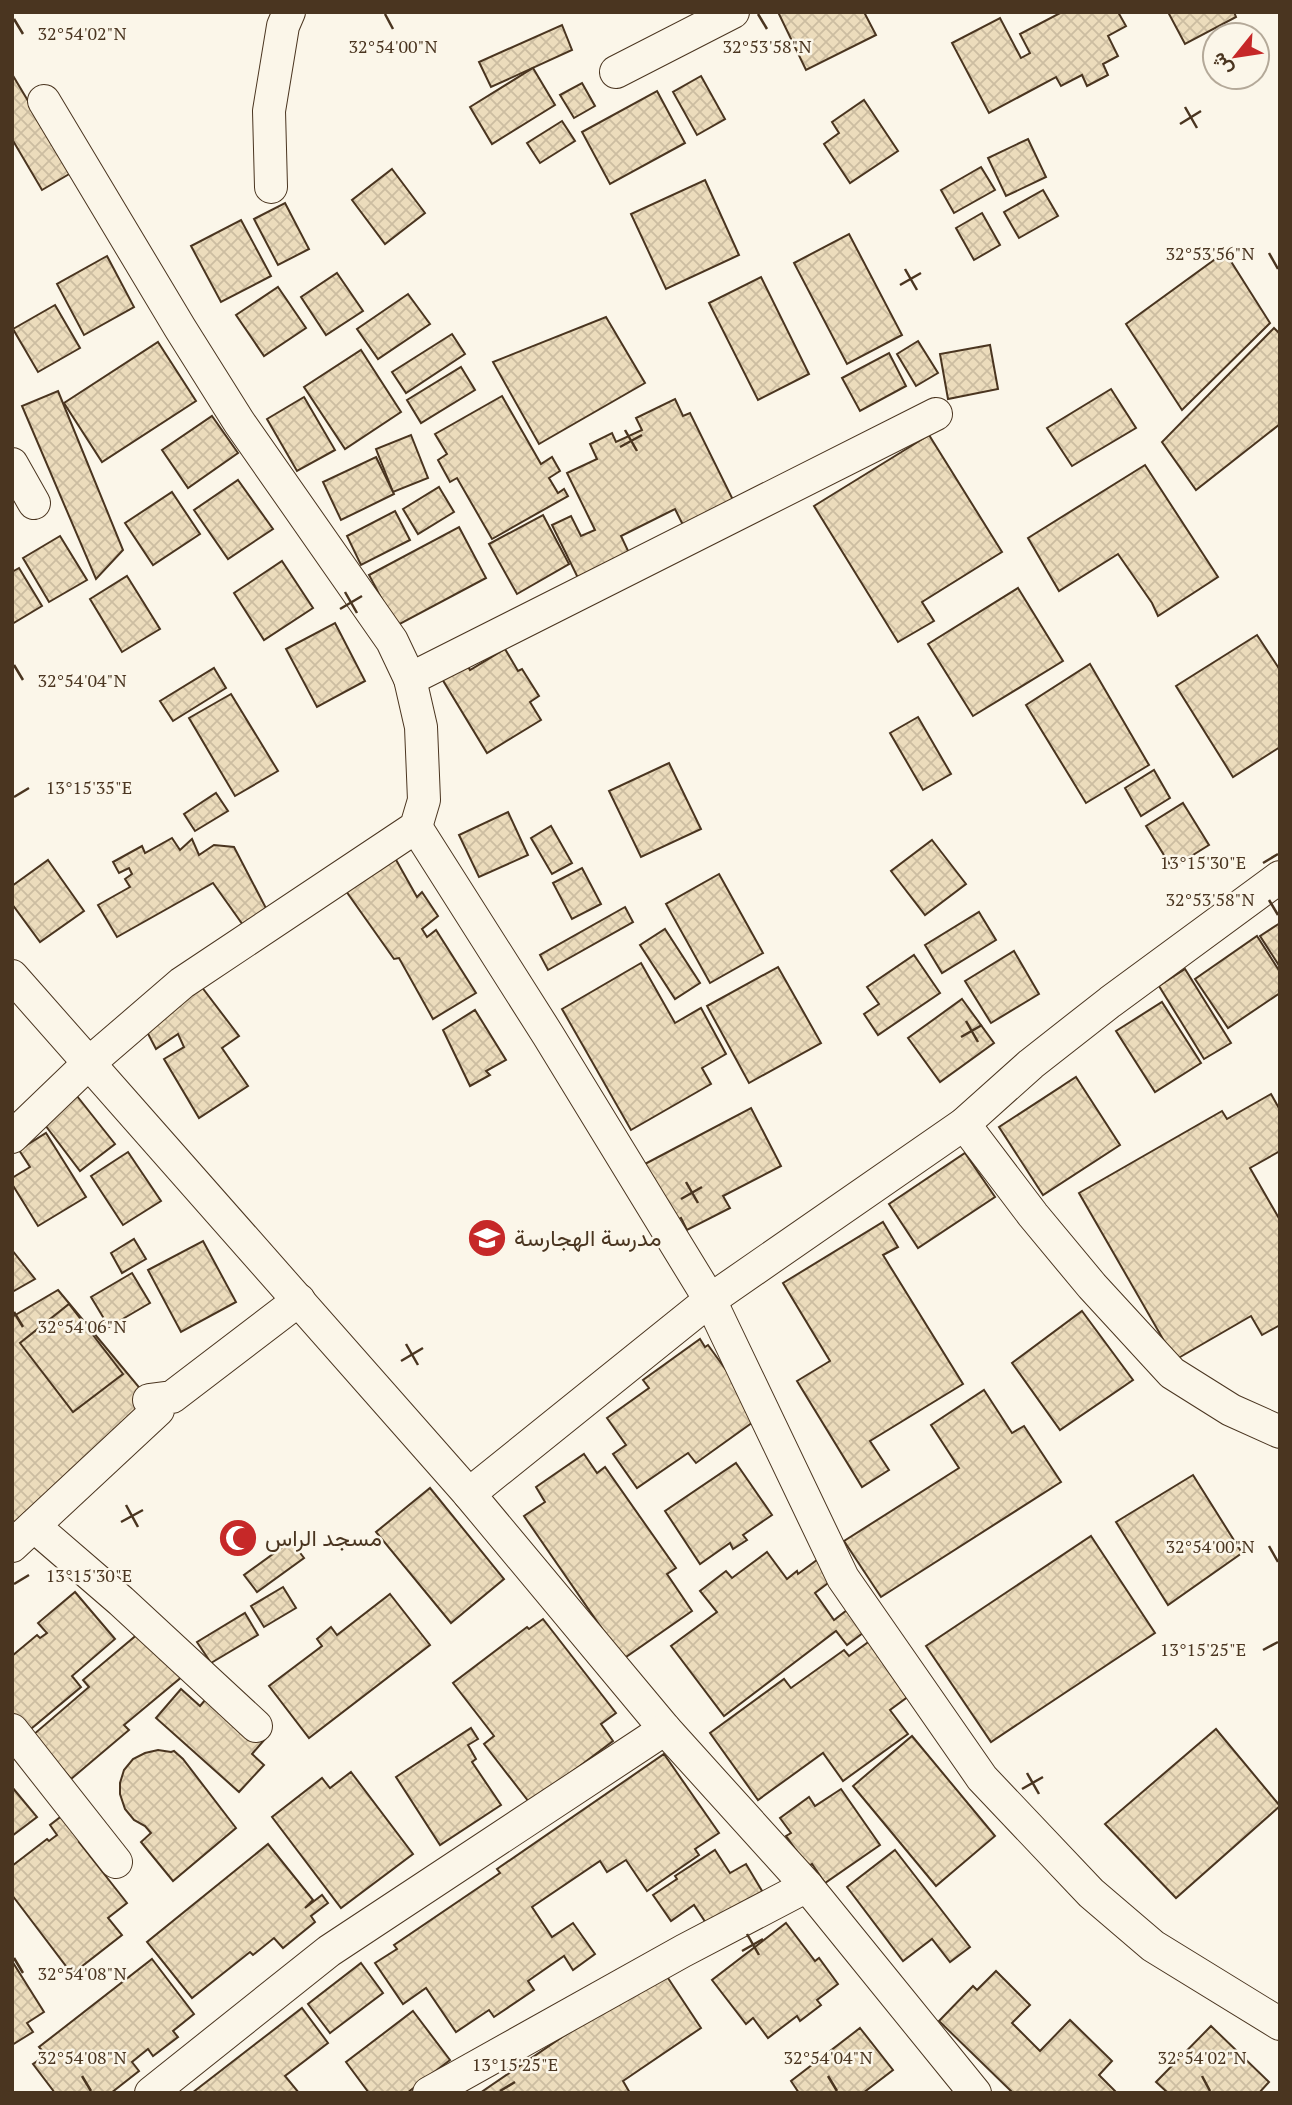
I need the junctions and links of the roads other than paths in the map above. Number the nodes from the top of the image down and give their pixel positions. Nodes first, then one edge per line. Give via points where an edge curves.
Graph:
1 (289, 12) edge
2 (733, 12) edge
3 (616, 72) dead end
4 (44, 101) dead end
5 (271, 187) dead end
6 (936, 414) dead end
7 (12, 464) edge
8 (34, 503) dead end
9 (410, 679) junction
10 (416, 827) junction
11 (1280, 877) edge
12 (12, 975) edge
13 (89, 1063) junction
14 (964, 1124) junction
15 (12, 1137) edge
16 (299, 1300) junction
17 (710, 1300) junction
18 (1280, 1432) edge
19 (468, 1494) junction
20 (23, 1536) edge
21 (256, 1726) dead end
22 (664, 1729) junction
23 (12, 1730) edge
24 (116, 1862) dead end
25 (807, 1886) junction
26 (1280, 2024) edge
27 (150, 2093) edge
28 (429, 2093) edge
29 (975, 2093) edge

1 - 5 street via 269,111
2 - 3 street
4 - 9 street via 187,340 392,641
6 - 9 street
7 - 8 street
9 - 10 street via 421,727 424,800
10 - 13 street via 182,983
10 - 17 street
11 - 14 street via 1110,1002
12 - 13 street
13 - 15 street
13 - 16 street
14 - 17 street
14 - 18 street via 1092,1286 1172,1373 1231,1410
16 - 19 street
16 - 20 street via 172,1397 149,1400 158,1410
17 - 19 street
17 - 26 street via 843,1578 982,1777 1091,1894 1153,1946
19 - 22 street
20 - 21 street via 121,1601
22 - 25 street
22 - 27 street via 329,1951
23 - 24 street
25 - 28 street
25 - 29 street

